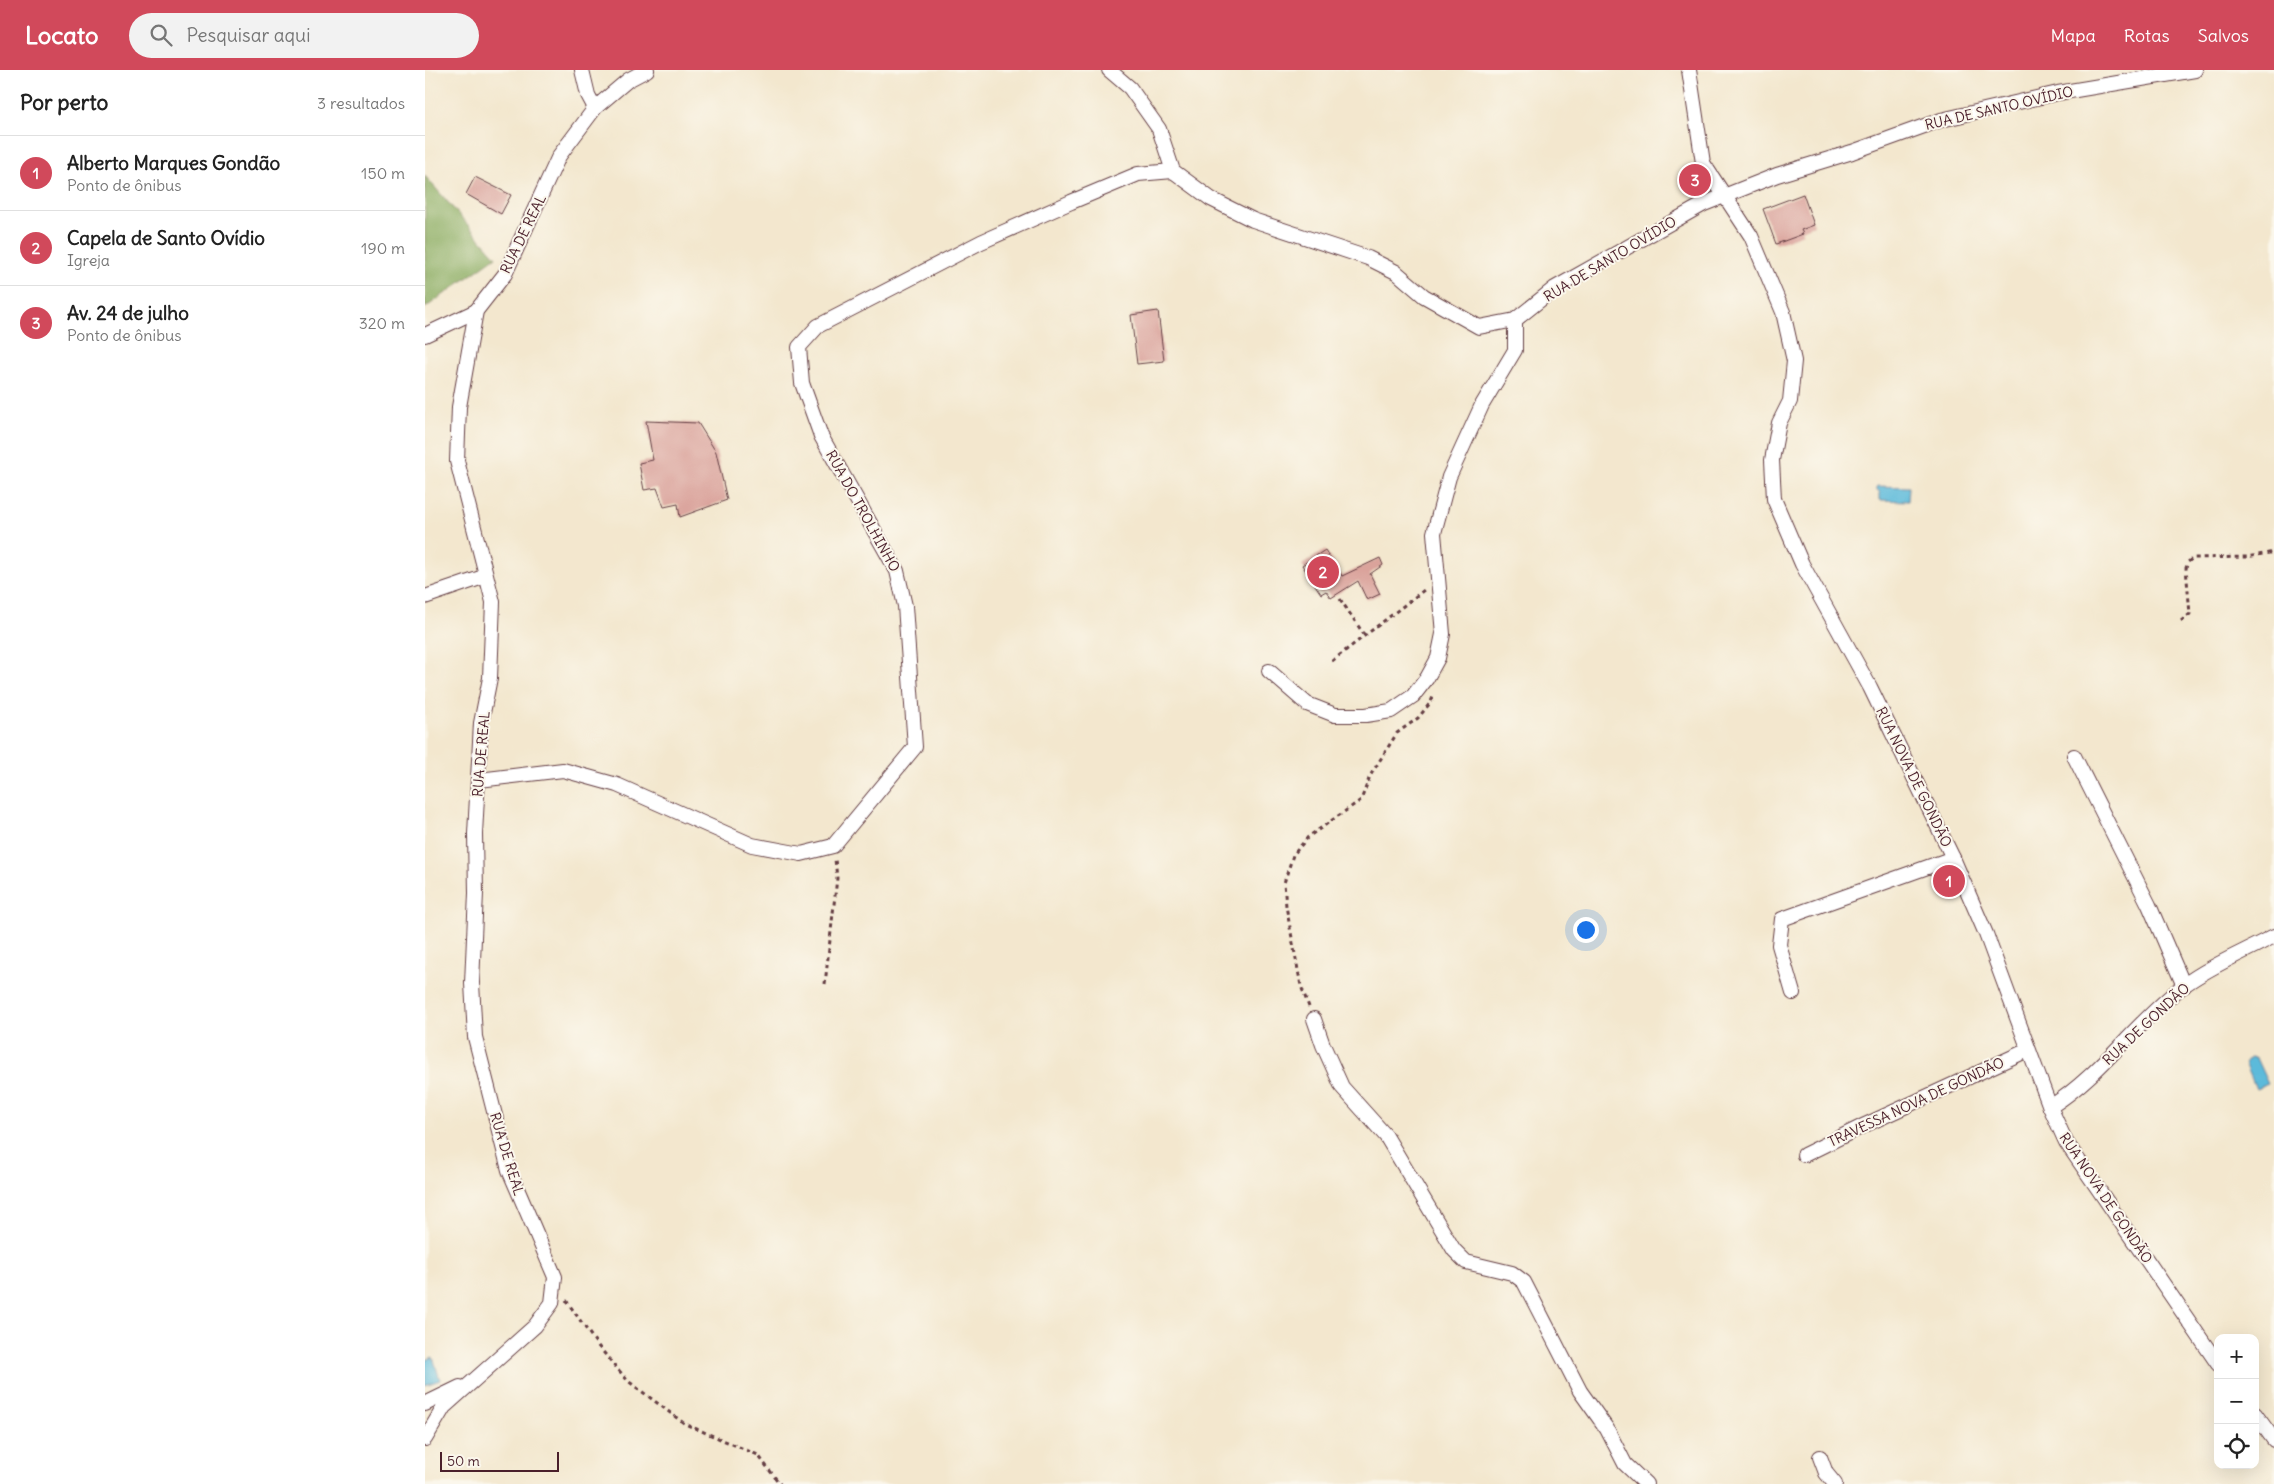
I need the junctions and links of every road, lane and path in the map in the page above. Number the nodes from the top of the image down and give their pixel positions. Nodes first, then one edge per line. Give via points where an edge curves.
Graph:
1 (582, 70) edge
2 (647, 70) edge
3 (1109, 70) edge
4 (1689, 70) edge
5 (2195, 70) edge
6 (595, 108) junction
7 (1173, 171) junction
8 (1725, 195) junction
9 (476, 311) junction
10 (1515, 320) junction
11 (425, 335) edge
12 (2274, 552) edge
13 (487, 576) junction
14 (1439, 579) junction
15 (425, 597) edge
16 (1340, 599) dead end
17 (2181, 621) dead end
18 (1365, 636) junction
19 (1332, 661) dead end
20 (1269, 671) dead end
21 (1437, 686) dead end
22 (2074, 756) dead end
23 (479, 780) junction
24 (833, 846) junction
25 (1953, 858) junction
26 (2274, 936) edge
27 (825, 984) dead end
28 (2184, 986) junction
29 (1793, 993) dead end
30 (1314, 1019) joint
31 (2028, 1050) junction
32 (2050, 1107) junction
33 (1805, 1154) dead end
34 (555, 1290) junction
35 (2214, 1358) edge
36 (472, 1380) junction
37 (425, 1404) edge
38 (2259, 1415) edge
39 (2259, 1419) edge
40 (2274, 1419) edge
41 (425, 1438) edge
42 (2274, 1440) edge
43 (1820, 1457) dead end
44 (779, 1484) edge
45 (1646, 1484) edge
46 (1835, 1484) edge

1 - 6 street
2 - 6 street, RUA DE REAL via 628,80
3 - 7 street via 1130,88 1159,129
4 - 8 street, RUA NOVA DE GONDÃO via 1703,163
5 - 8 street, RUA DE SANTO OVÍDIO via 2058,93 1941,120
6 - 9 street, RUA DE REAL via 559,156 505,274
7 - 10 street, RUA DE SANTO OVÍDIO via 1211,200 1253,220 1368,258 1396,272 1424,296 1479,327
7 - 24 street, RUA DO TROLHINHO via 1138,174 981,242 818,326 799,347 802,383 821,436 897,571 905,606 912,684 915,747
8 - 10 street, RUA DE SANTO OVÍDIO via 1555,288
8 - 25 street, RUA NOVA DE GONDÃO via 1755,244 1783,312 1794,361 1790,401 1779,423 1772,460 1774,499 1802,564 1870,687
9 - 11 street
9 - 13 street, RUA DE REAL via 459,407 457,461
10 - 14 street via 1515,350 1482,405 1449,477 1434,533
12 - 17 path via 2193,558 2186,568 2190,614
13 - 15 street
13 - 23 street, RUA DE REAL via 493,602 491,678 481,723
14 - 18 path
14 - 20 street via 1443,634 1438,658 1413,696 1391,711 1335,715 1307,704
16 - 18 path
18 - 19 path
21 - 30 path via 1431,702 1418,718 1397,733 1370,776 1361,800 1308,837 1293,856 1284,883 1286,906 1301,986
22 - 28 street via 2149,905
23 - 24 street via 563,770 617,785 752,845 801,854
23 - 34 street, RUA DE REAL via 472,983 475,1037 509,1170 555,1277
24 - 27 path via 837,878
25 - 29 street via 1782,919 1779,946
25 - 31 street, RUA NOVA DE GONDÃO via 1986,934
26 - 28 street, RUA DE GONDÃO
28 - 32 street, RUA DE GONDÃO via 2104,1063
30 - 45 street via 1342,1087 1386,1136 1454,1250 1466,1262 1511,1272 1524,1282 1580,1391 1607,1429 1625,1464
31 - 32 street, RUA NOVA DE GONDÃO
31 - 33 street, TRAVESSA NOVA DE GONDÃO
32 - 35 street, RUA NOVA DE GONDÃO via 2066,1142
34 - 36 street via 552,1303 535,1326
34 - 44 path via 565,1298 598,1346 628,1381 685,1424 757,1455
36 - 37 street
36 - 41 street via 445,1407
38 - 40 street
39 - 42 street
43 - 46 street via 1826,1473

